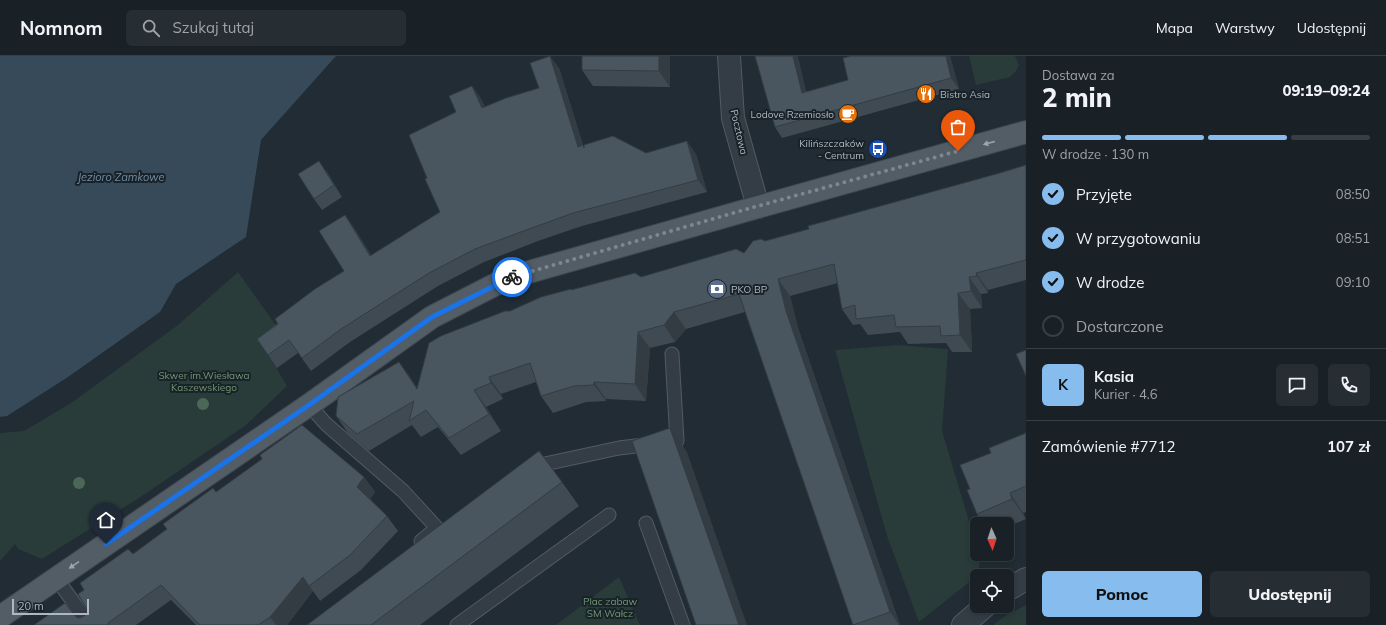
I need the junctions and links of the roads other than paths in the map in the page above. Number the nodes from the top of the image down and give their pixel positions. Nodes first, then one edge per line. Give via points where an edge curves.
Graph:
1 (729, 56) edge
2 (1026, 132) edge
3 (758, 206) junction
4 (672, 354) dead end
5 (309, 405) junction
6 (521, 477) edge
7 (609, 515) dead end
8 (450, 520) edge
9 (646, 523) dead end
10 (437, 528) junction
11 (410, 550) edge
12 (56, 578) junction
13 (1026, 579) edge
14 (1014, 586) edge
15 (977, 613) edge
16 (0, 617) edge
17 (466, 623) edge
18 (90, 625) edge
19 (683, 625) edge
20 (963, 625) edge

1 - 3 street, Pocztowa via 733,118
2 -> 3 main road
3 - 5 main road via 508,278 432,317
4 - 6 lane via 677,440 619,448 540,465
5 - 10 lane via 326,424 403,491
5 -> 12 main road
7 - 17 lane
8 - 10 lane
9 - 19 lane
10 - 11 lane
12 - 16 main road
12 - 18 lane
13 - 14 street
15 - 20 street

